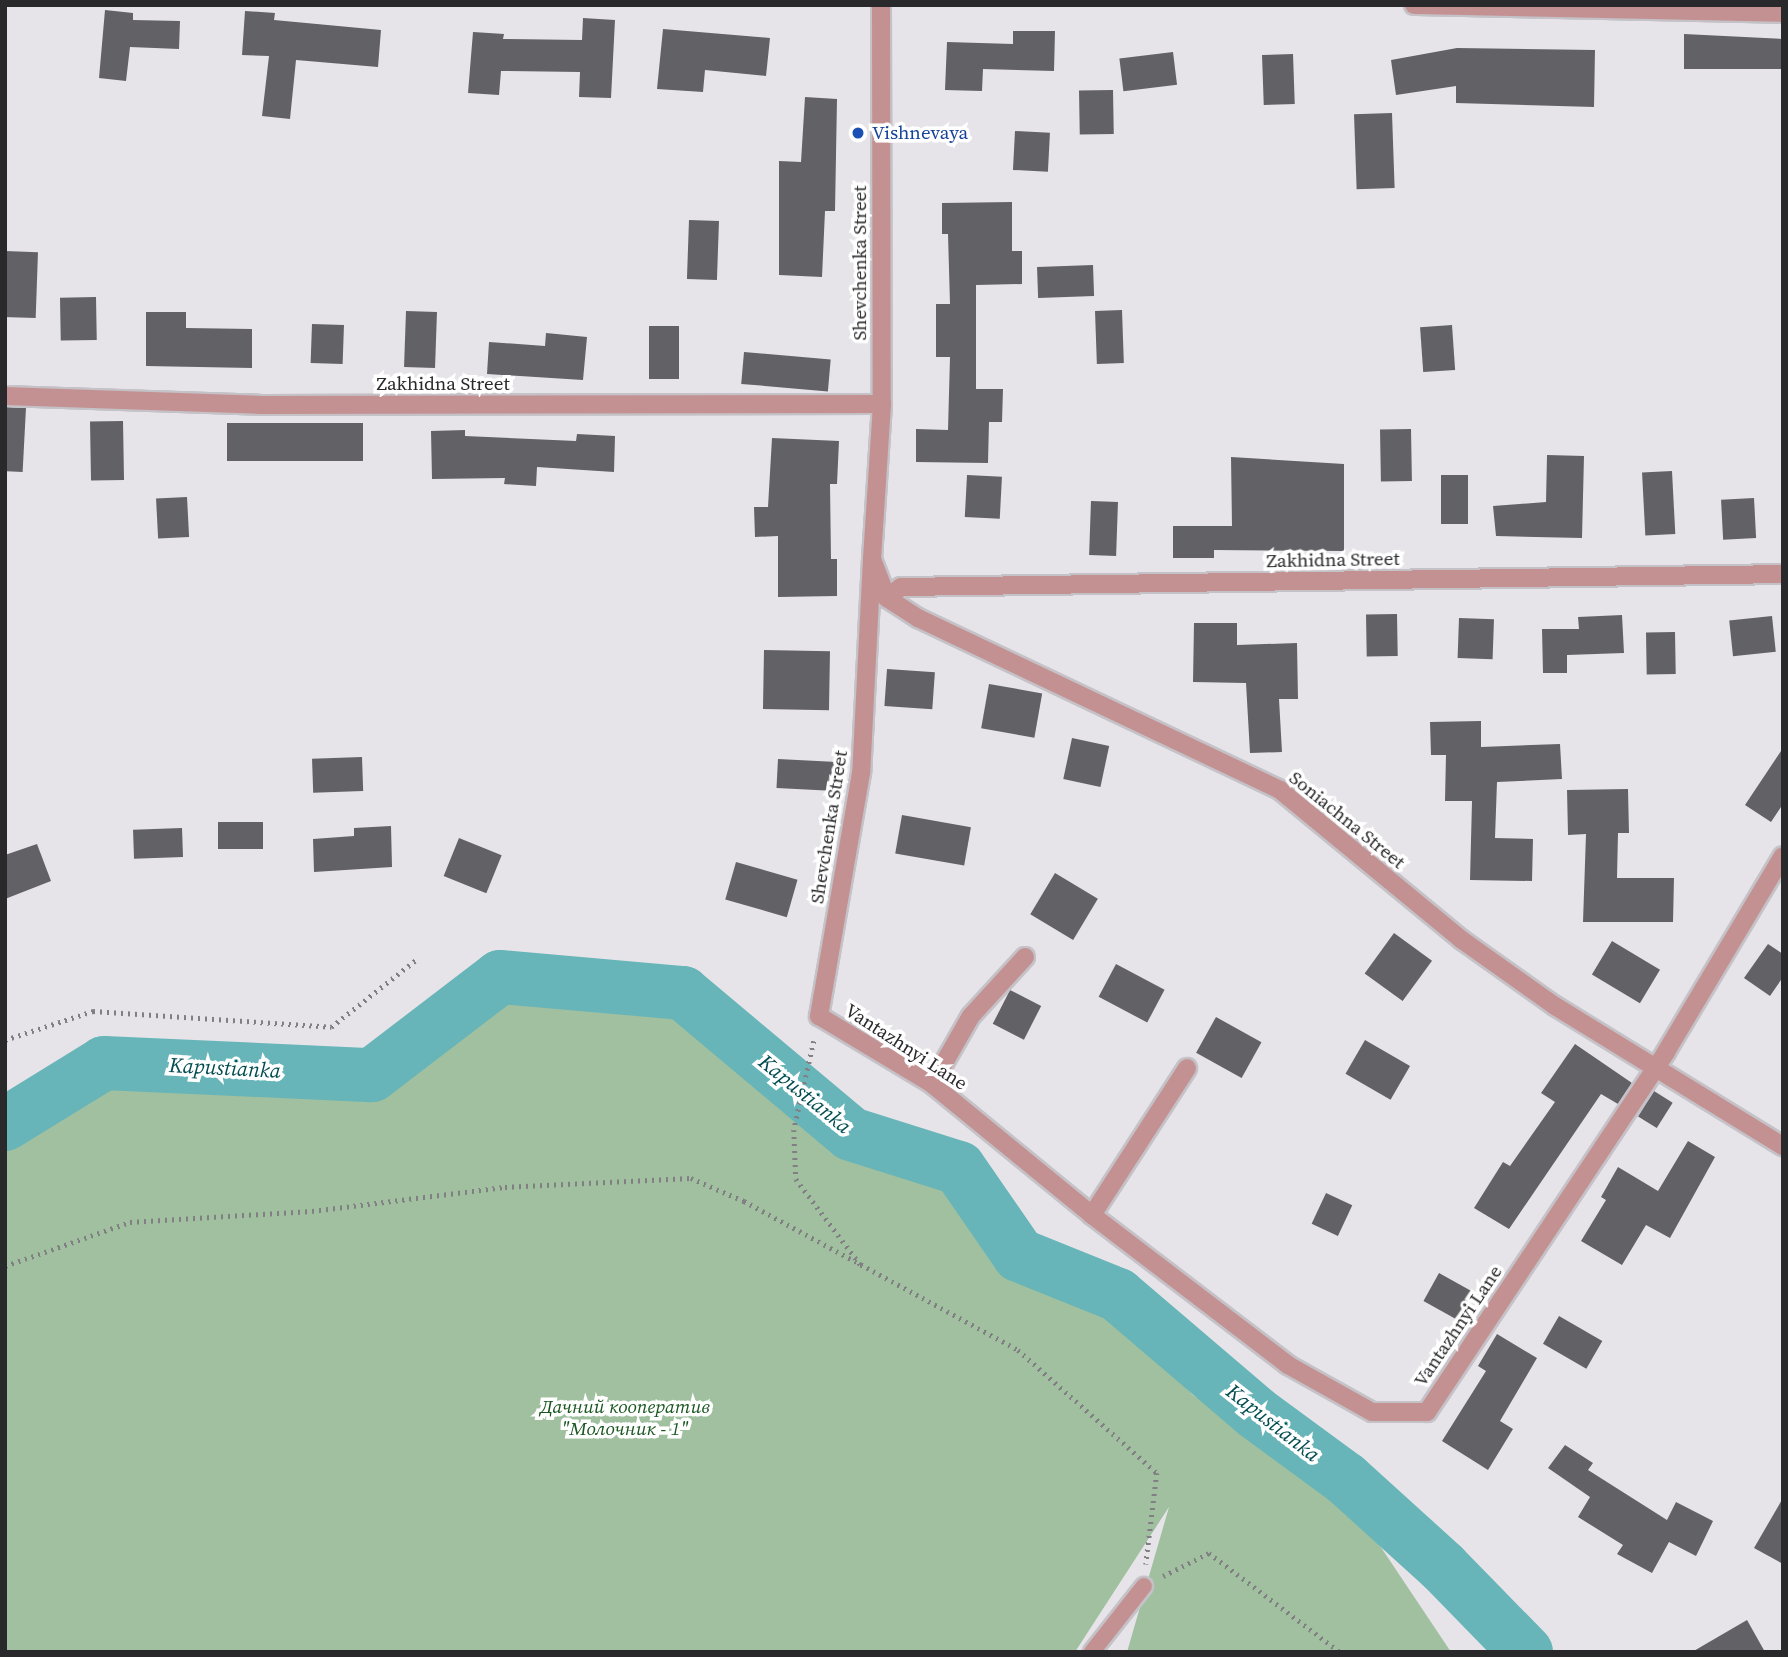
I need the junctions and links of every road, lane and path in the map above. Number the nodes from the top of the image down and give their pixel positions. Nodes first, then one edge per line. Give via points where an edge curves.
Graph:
1 (881, 5) edge
2 (1414, 5) edge
3 (1783, 13) edge
4 (5, 396) edge
5 (881, 404) junction
6 (872, 559) junction
7 (1783, 574) edge
8 (887, 598) junction
9 (1783, 856) edge
10 (1025, 957) dead end
11 (417, 960) dead end
12 (819, 1016) junction
13 (5, 1041) edge
14 (1654, 1065) junction
15 (1187, 1069) dead end
16 (932, 1084) junction
17 (1783, 1146) edge
18 (1092, 1215) junction
19 (5, 1266) edge
20 (865, 1270) junction
21 (1143, 1586) junction
22 (1092, 1652) edge
23 (1340, 1652) edge

1 - 5 street, Shevchenka Street
2 - 3 street
4 - 5 street, Zakhidna Street via 259,405
5 - 6 street, Shevchenka Street
6 - 8 street
6 - 12 street, Shevchenka Street via 861,774
7 - 8 street, Zakhidna Street via 901,587
8 - 14 street, Soniachna Street via 918,618 1280,790 1462,940 1555,1006
9 - 14 street, Vantazhnyi Lane
10 - 16 street via 971,1016
11 - 13 path via 331,1027 93,1011
12 - 16 street, Vantazhnyi Lane
12 - 20 path via 794,1130 796,1179
14 - 17 street, Soniachna Street
14 - 18 street, Vantazhnyi Lane via 1427,1412 1372,1412 1288,1365
15 - 18 street
16 - 18 street, Vantazhnyi Lane
19 - 20 path via 130,1222 312,1211 505,1187 691,1178 744,1201
20 - 21 path via 1018,1350 1157,1473
21 - 22 lane
21 - 23 path via 1209,1553

